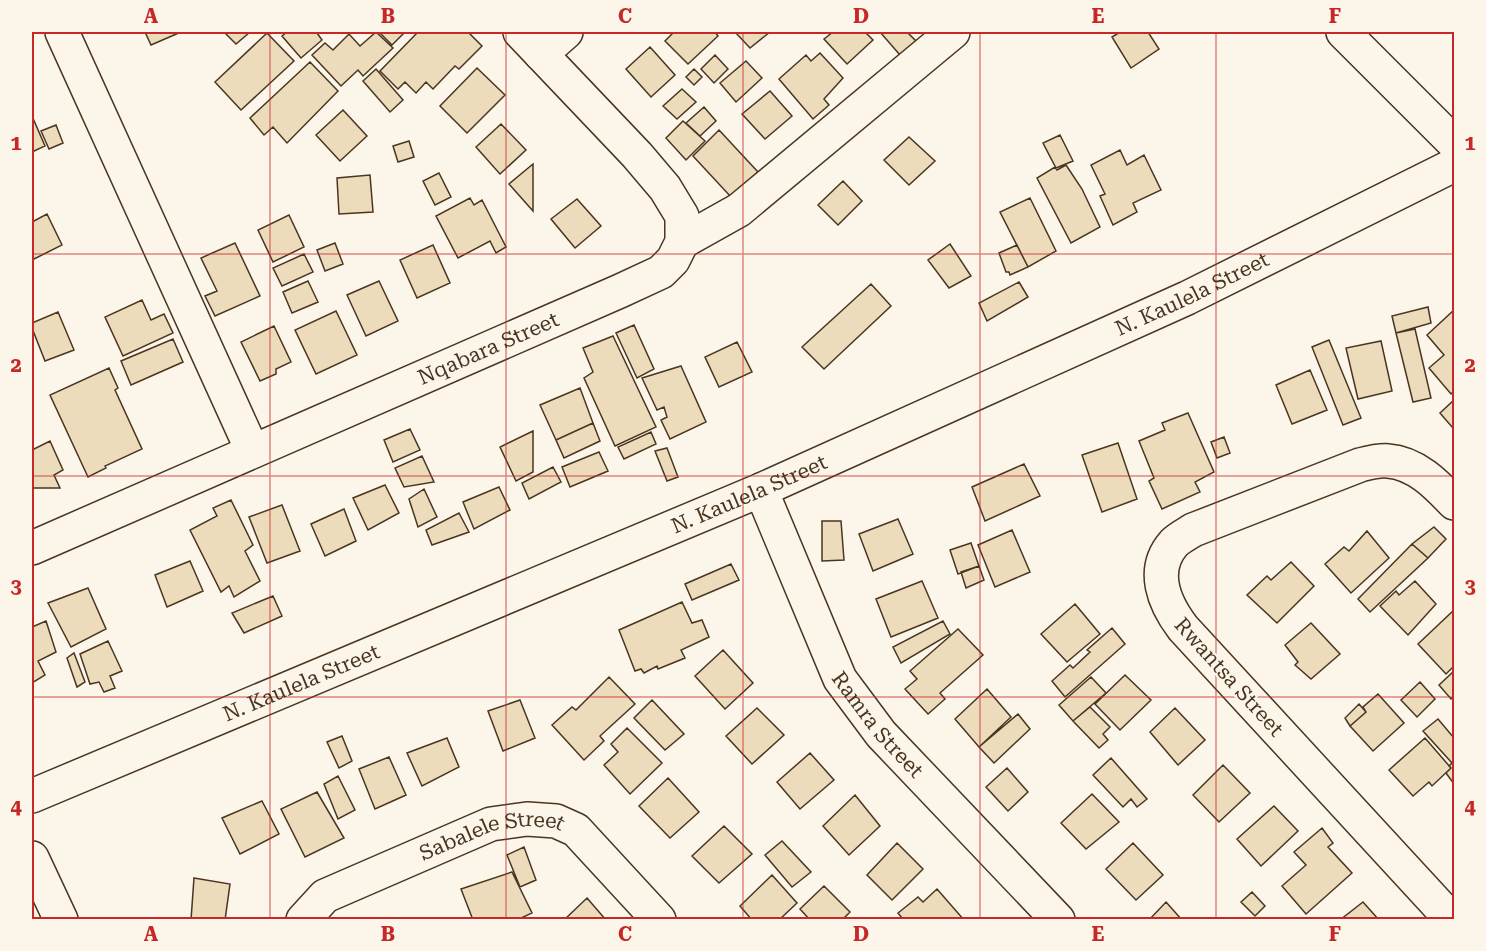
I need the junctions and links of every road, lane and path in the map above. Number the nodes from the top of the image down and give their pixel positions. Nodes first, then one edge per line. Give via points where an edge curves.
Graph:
1 (62, 32) edge
2 (566, 32) edge
3 (953, 32) edge
4 (1344, 32) edge
5 (530, 43) edge
6 (1455, 143) edge
7 (1455, 165) edge
8 (682, 242) junction
9 (252, 450) junction
10 (761, 490) junction
11 (1455, 504) edge
12 (32, 548) edge
13 (32, 796) edge
14 (32, 858) edge
15 (61, 920) edge
16 (303, 920) edge
17 (659, 920) edge
18 (1058, 920) edge
19 (1452, 920) edge

1 - 9 street
2 - 5 street
3 - 8 street via 739,210
4 - 6 street
5 - 8 street via 665,188 682,216
7 - 10 street, N. Kaulela Street via 1187,298
8 - 9 street, Nqabara Street via 674,260 661,272
9 - 12 street, Nqabara Street
10 - 13 street, N. Kaulela Street
10 - 18 street, Ramra Street via 840,679 881,734
11 - 19 street, Rwantsa Street via 1434,482 1408,466 1387,461 1360,465 1193,530 1175,541 1164,556 1162,572 1162,593 1183,628
14 - 15 street
16 - 17 street, Sabalele Street via 325,896 491,824 526,819 556,821 576,830

